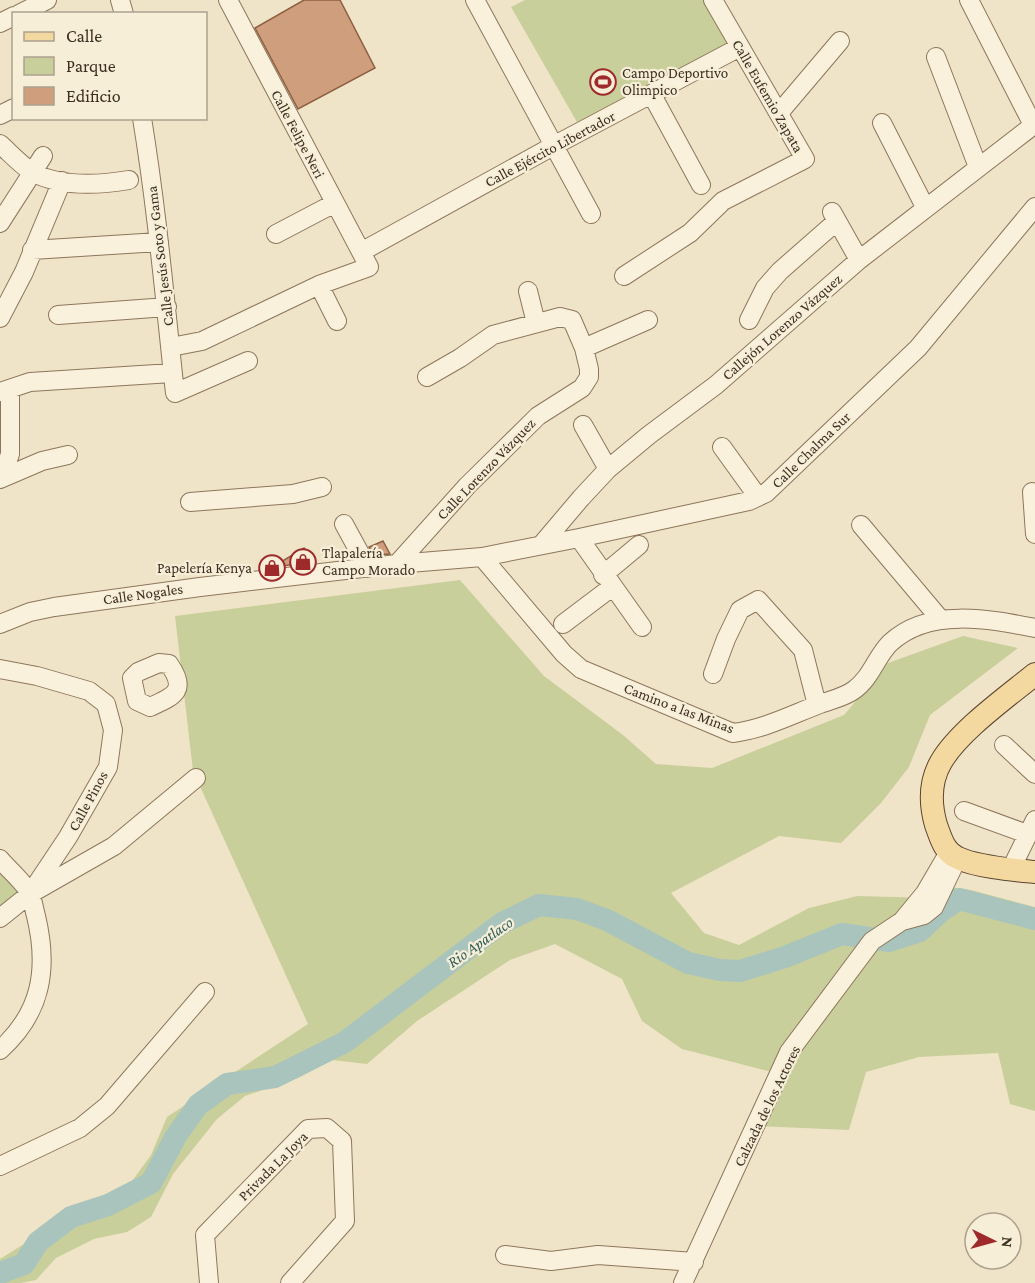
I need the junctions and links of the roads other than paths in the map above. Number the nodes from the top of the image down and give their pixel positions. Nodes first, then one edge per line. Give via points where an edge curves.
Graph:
1 (47, 0) edge
2 (228, 0) edge
3 (475, 0) edge
4 (713, 0) edge
5 (969, 0) edge
6 (23, 12) edge
7 (840, 41) dead end
8 (740, 47) junction
9 (936, 57) dead end
10 (652, 94) junction
11 (778, 113) junction
12 (142, 120) edge
13 (882, 123) dead end
14 (1034, 124) edge
15 (0, 144) edge
16 (555, 145) junction
17 (38, 164) junction
18 (978, 166) junction
19 (129, 180) dead end
20 (62, 181) junction
21 (701, 185) dead end
22 (335, 203) junction
23 (925, 207) junction
24 (1035, 207) edge
25 (591, 214) dead end
26 (0, 223) edge
27 (276, 234) dead end
28 (159, 242) junction
29 (32, 250) junction
30 (365, 259) junction
31 (859, 260) junction
32 (624, 276) dead end
33 (319, 285) junction
34 (528, 291) dead end
35 (167, 307) junction
36 (58, 315) dead end
37 (0, 318) edge
38 (648, 320) dead end
39 (749, 320) dead end
40 (337, 321) dead end
41 (536, 323) junction
42 (171, 347) junction
43 (584, 348) junction
44 (248, 361) dead end
45 (172, 373) junction
46 (427, 377) dead end
47 (5, 391) edge
48 (583, 425) dead end
49 (722, 447) dead end
50 (68, 455) dead end
51 (608, 469) junction
52 (1, 479) edge
53 (322, 488) dead end
54 (1032, 492) dead end
55 (758, 497) junction
56 (190, 502) dead end
57 (344, 524) dead end
58 (861, 525) dead end
59 (1035, 534) edge
60 (579, 538) junction
61 (542, 544) junction
62 (639, 544) dead end
63 (482, 557) junction
64 (397, 564) junction
65 (368, 568) junction
66 (607, 581) junction
67 (941, 620) junction
68 (0, 624) edge
69 (563, 624) dead end
70 (642, 627) dead end
71 (1035, 628) edge
72 (0, 669) edge
73 (713, 674) dead end
74 (1035, 674) edge
75 (134, 691) dead end
76 (106, 704) junction
77 (817, 705) junction
78 (1004, 746) dead end
79 (1035, 774) edge
80 (196, 778) dead end
81 (964, 811) dead end
82 (1031, 827) edge
83 (953, 855) junction
84 (0, 859) edge
85 (1011, 869) junction
86 (1035, 872) edge
87 (30, 894) junction
88 (0, 918) edge
89 (204, 992) dead end
90 (0, 1050) edge
91 (0, 1166) edge
92 (505, 1255) dead end
93 (694, 1262) junction
94 (208, 1283) edge
95 (290, 1283) edge
96 (683, 1283) edge

1 - 6 street
2 - 22 street, Calle Felipe Neri
3 - 16 street
4 - 8 street, Calle Eufemio Zapata
5 - 14 street
7 - 11 street
8 - 10 street, Calle Ejército Libertador
8 - 11 street, Calle Eufemio Zapata
9 - 18 street
10 - 16 street, Calle Ejército Libertador
10 - 21 street
11 - 32 street, Calle Eufemio Zapata via 805,159 723,201 690,233
12 - 28 street, Calle Jesús Soto y Gama
13 - 23 street
14 - 18 street, Callejón Lorenzo Vázquez
15 - 17 street
16 - 25 street
16 - 30 street, Calle Ejército Libertador
17 - 20 street
17 - 26 street
18 - 23 street, Callejón Lorenzo Vázquez
19 - 20 street via 98,185
20 - 29 street
22 - 27 street
22 - 30 street, Calle Felipe Neri
23 - 31 street, Callejón Lorenzo Vázquez
24 - 55 street, Calle Chalma Sur via 918,348
28 - 29 street
28 - 35 street, Calle Jesús Soto y Gama
29 - 37 street
30 - 33 street, Calle Ejército Libertador
31 - 39 street via 834,216 765,288
31 - 51 street, Callejón Lorenzo Vázquez via 716,385
33 - 40 street
33 - 42 street, Calle Ejército Libertador via 202,340
34 - 41 street
35 - 36 street
35 - 42 street, Calle Jesús Soto y Gama
38 - 43 street
41 - 43 street, Calle Lorenzo Vázquez via 560,317 572,320
41 - 46 street via 493,335
42 - 45 street, Calle Jesús Soto y Gama
43 - 64 street, Calle Lorenzo Vázquez via 589,377 582,388 538,416 467,486
44 - 45 street, Calle Jesús Soto y Gama via 175,393
45 - 47 street via 30,382
47 - 52 street via 10,454
48 - 51 street
49 - 55 street
50 - 52 street via 42,461
51 - 61 street, Callejón Lorenzo Vázquez
53 - 56 street
54 - 59 street
55 - 60 street, Calle Chalma Sur
57 - 65 street
58 - 67 street
60 - 61 street, Calle Chalma Sur
60 - 66 street
61 - 63 street, Calle Chalma Sur
62 - 66 street
63 - 64 street, Calle Chalma Sur
63 - 77 street, Camino a las Minas via 580,669 733,733 753,730
64 - 65 street, Calle Nogales
65 - 68 street, Calle Nogales via 54,607
66 - 69 street
66 - 70 street
67 - 71 street, Camino a las Minas via 985,618
67 - 77 street, Camino a las Minas via 905,631 852,692
72 - 76 street via 89,691
73 - 77 street via 740,610 758,600 803,650
74 - 83 main road via 970,728 942,760 933,782 933,805 939,832
75 - 76 street
76 - 87 street, Calle Pinos via 113,730 108,767
78 - 79 street
80 - 87 street via 114,846
81 - 82 street
82 - 85 street
83 - 85 main road
83 - 93 street, Calzada de los Actores via 934,907 924,915 902,921 872,941 789,1052
84 - 87 street
85 - 86 main road
87 - 88 street
87 - 90 street via 40,932 41,976 29,1017
89 - 91 street via 107,1106 80,1128
92 - 93 street via 551,1261 598,1255
93 - 96 street, Calzada de los Actores
94 - 95 street, Privada La Joya via 205,1235 308,1129 327,1128 342,1141 345,1221

